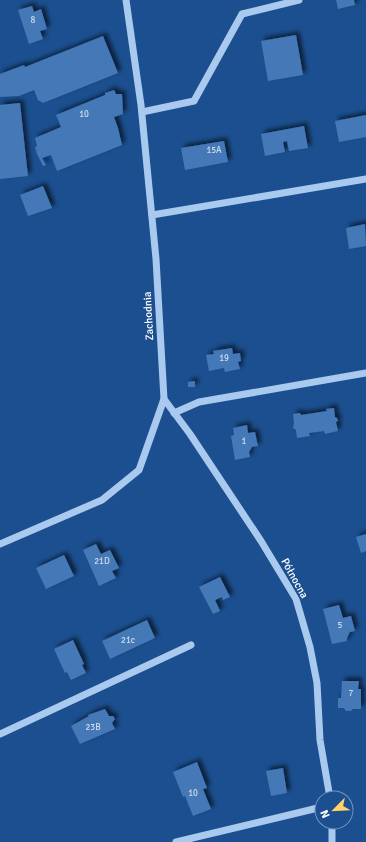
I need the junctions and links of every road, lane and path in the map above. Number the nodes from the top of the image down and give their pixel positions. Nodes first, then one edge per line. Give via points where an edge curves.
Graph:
1 (126, 0) edge
2 (299, 0) edge
3 (142, 112) junction
4 (366, 179) edge
5 (152, 215) junction
6 (366, 373) edge
7 (164, 398) junction
8 (174, 413) junction
9 (0, 544) edge
10 (191, 645) dead end
11 (0, 734) edge
12 (329, 790) edge
13 (314, 809) edge
14 (332, 830) edge
15 (176, 842) edge
16 (332, 842) edge

1 - 3 street, Zachodnia
2 - 3 street via 242,14 194,101
3 - 5 street, Zachodnia
4 - 5 street
5 - 7 street, Zachodnia
6 - 8 street via 199,402
7 - 8 street, Północna
7 - 9 street, Zachodnia via 139,470 102,500
8 - 12 street, Północna via 261,541 296,599 317,683 320,740
10 - 11 street
13 - 15 street
14 - 16 street

